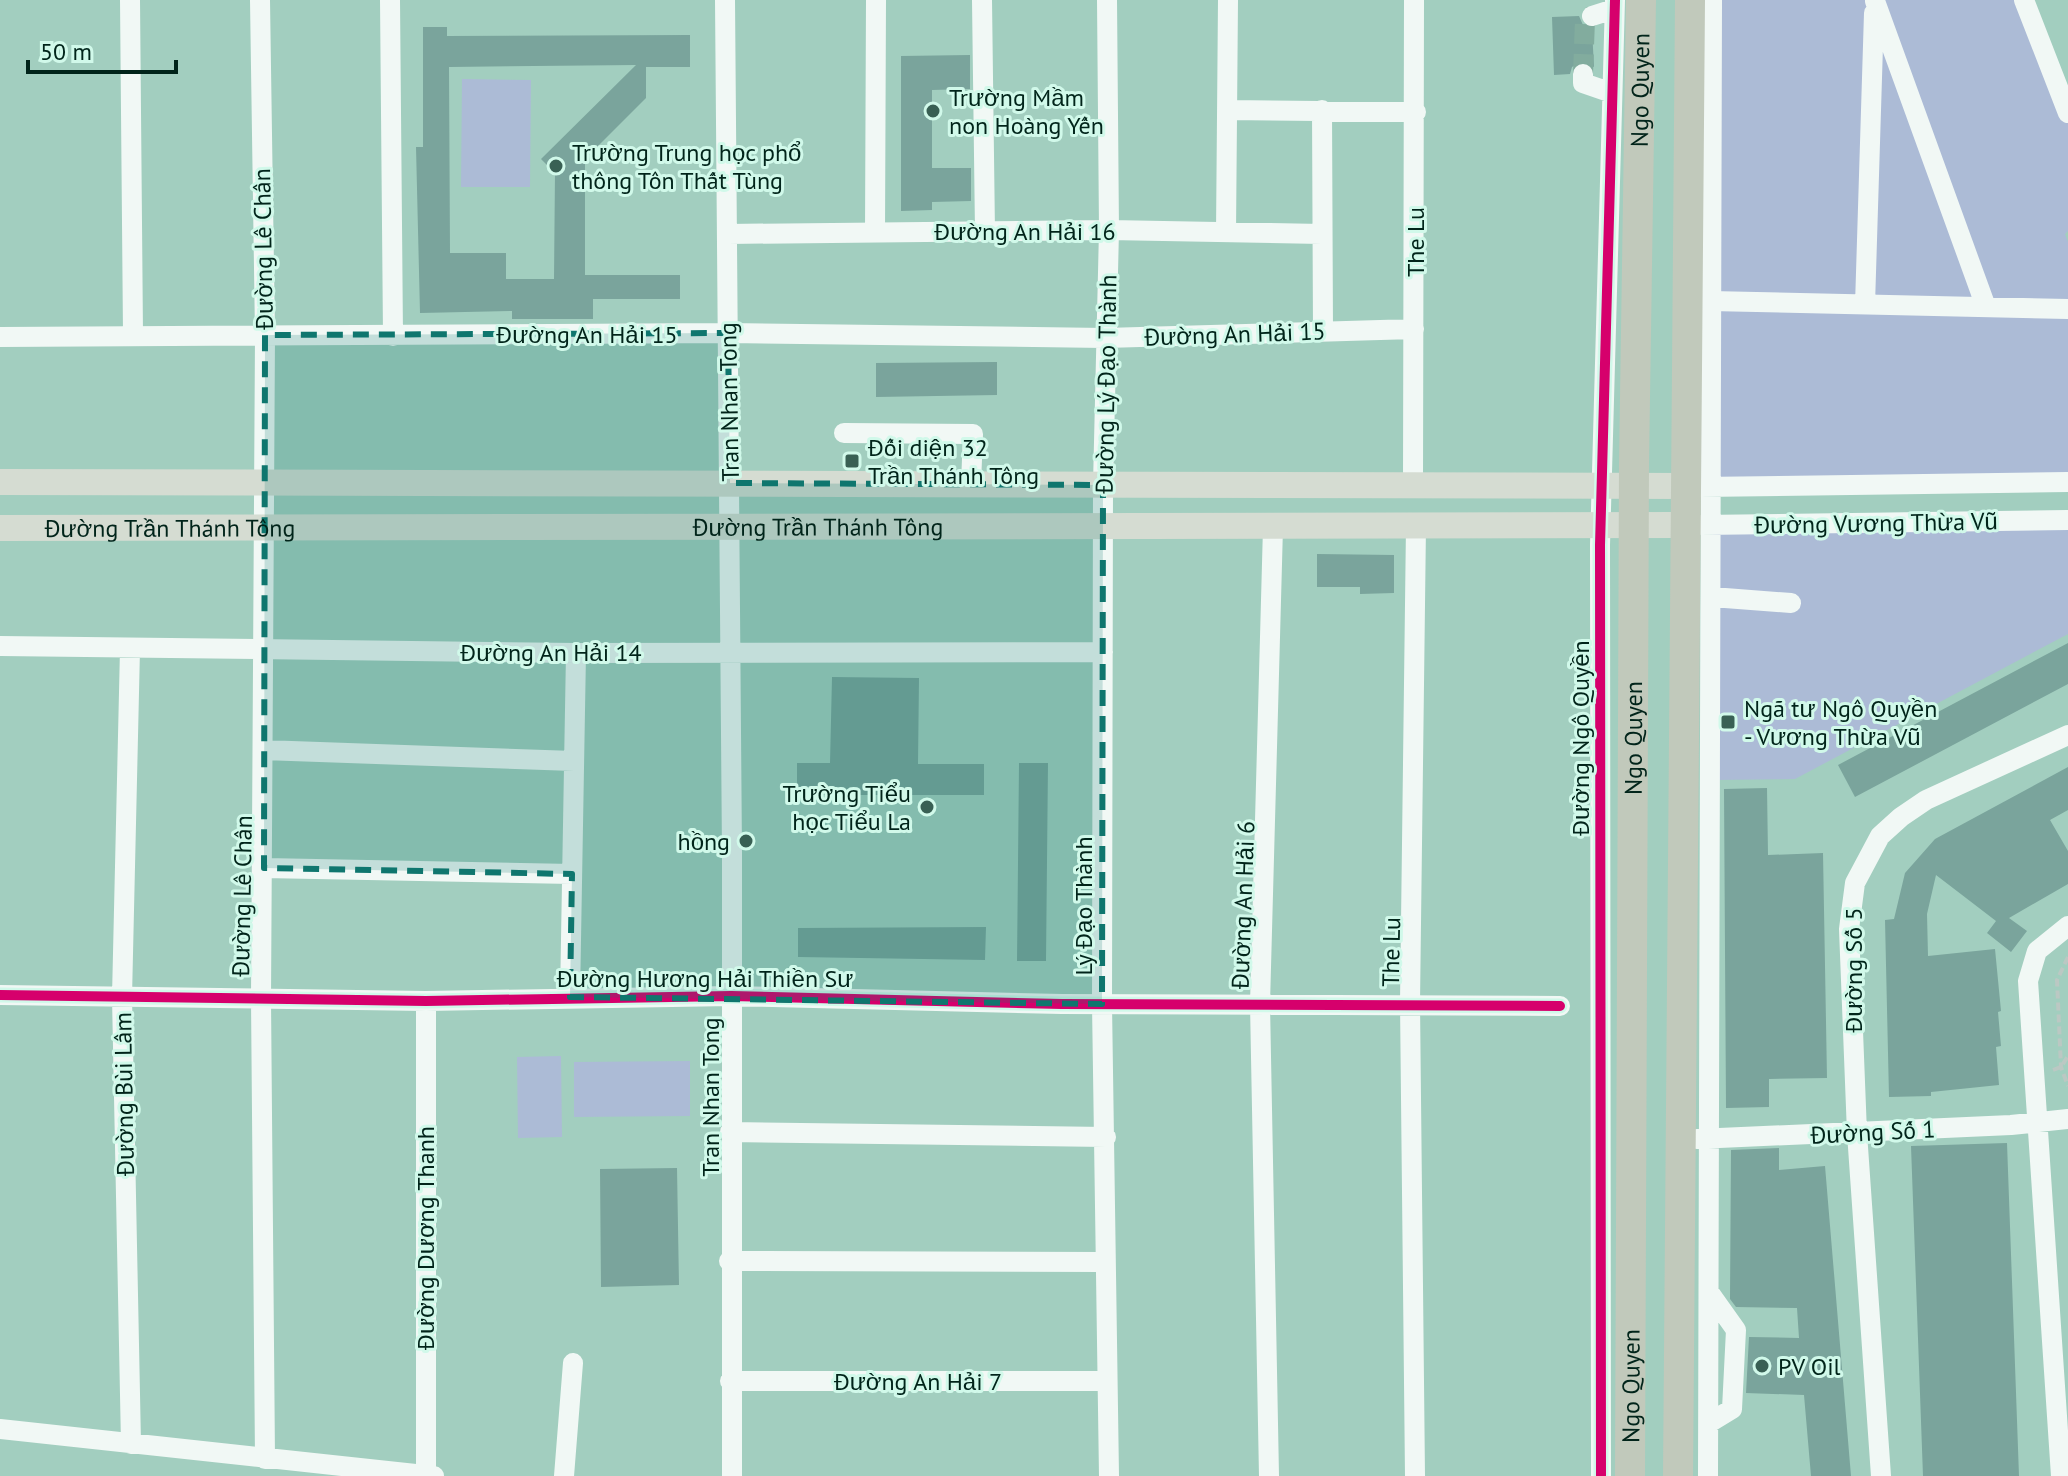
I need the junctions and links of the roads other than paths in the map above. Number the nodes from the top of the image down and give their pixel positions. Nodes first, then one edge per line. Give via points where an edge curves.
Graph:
1 (130, 0) edge
2 (260, 0) edge
3 (390, 0) edge
4 (725, 0) edge
5 (876, 0) edge
6 (982, 0) edge
7 (1107, 0) edge
8 (1228, 0) edge
9 (1414, 0) edge
10 (1690, 0) edge
11 (1712, 0) edge
12 (1875, 0) edge
13 (2026, 0) edge
14 (1623, 3) edge
15 (1592, 16) dead end
16 (1583, 74) dead end
17 (1612, 93) junction
18 (1227, 110) junction
19 (1322, 110) junction
20 (1416, 112) junction
21 (2068, 113) edge
22 (1109, 230) junction
23 (875, 232) junction
24 (985, 232) junction
25 (1226, 233) junction
26 (728, 234) junction
27 (1322, 234) junction
28 (1710, 301) junction
29 (1865, 305) junction
30 (1986, 307) junction
31 (2068, 309) edge
32 (1414, 329) junction
33 (1323, 331) junction
34 (728, 333) junction
35 (133, 334) junction
36 (265, 335) junction
37 (393, 336) junction
38 (0, 337) edge
39 (1105, 338) junction
40 (844, 433) dead end
41 (262, 480) junction
42 (0, 482) edge
43 (2068, 482) edge
44 (730, 483) junction
45 (971, 484) junction
46 (1103, 485) junction
47 (1413, 485) junction
48 (1602, 485) junction
49 (1634, 485) junction
50 (1698, 487) junction
51 (2068, 520) edge
52 (1601, 524) junction
53 (1634, 524) junction
54 (1416, 525) junction
55 (1698, 525) junction
56 (730, 526) junction
57 (263, 527) junction
58 (1273, 527) junction
59 (0, 528) edge
60 (1104, 528) junction
61 (1712, 597) junction
62 (1791, 603) dead end
63 (0, 646) edge
64 (130, 649) junction
65 (264, 650) junction
66 (731, 652) junction
67 (1103, 652) junction
68 (576, 653) junction
69 (2068, 735) edge
70 (263, 750) junction
71 (574, 761) junction
72 (264, 868) junction
73 (572, 874) junction
74 (2068, 926) edge
75 (0, 995) edge
76 (731, 996) junction
77 (122, 997) junction
78 (570, 997) junction
79 (261, 999) junction
80 (426, 1001) junction
81 (1410, 1003) junction
82 (1102, 1004) junction
83 (1260, 1004) junction
84 (1560, 1006) dead end
85 (2068, 1119) edge
86 (2036, 1123) junction
87 (730, 1132) junction
88 (1857, 1133) junction
89 (1106, 1137) junction
90 (1710, 1138) junction
91 (1678, 1139) junction
92 (729, 1261) junction
93 (1103, 1262) junction
94 (1709, 1292) junction
95 (573, 1363) dead end
96 (1734, 1373) junction
97 (1677, 1374) junction
98 (1709, 1374) junction
99 (730, 1381) junction
100 (1107, 1381) junction
101 (1709, 1423) junction
102 (0, 1429) edge
103 (131, 1444) junction
104 (265, 1459) junction
105 (426, 1475) edge
106 (434, 1476) edge
107 (564, 1476) edge
108 (732, 1476) edge
109 (1109, 1476) edge
110 (1269, 1476) edge
111 (1415, 1476) edge
112 (1601, 1476) edge
113 (1630, 1476) edge
114 (1678, 1476) edge
115 (1708, 1476) edge
116 (1881, 1476) edge
117 (2061, 1476) edge

1 - 35 street
2 - 36 street, Đường Lê Chân
3 - 37 street
4 - 26 street, Tran Nhan Tong
5 - 23 street
6 - 24 street
7 - 22 street, Đường Lý Đạo Thành
8 - 18 street
9 - 20 street, The Lu
10 - 50 highway, Ngo Quyen
11 - 28 street
12 - 29 street
12 - 30 street
13 - 21 street
14 - 15 street
14 - 17 street, Đường Ngô Quyền
14 - 49 highway, Ngo Quyen
16 - 17 street via 1583,83
17 - 48 street, Đường Ngô Quyền
18 - 19 street
18 - 25 street
19 - 20 street
19 - 27 street
20 - 32 street, The Lu
22 - 24 street, Đường An Hải 16
22 - 25 street, Đường An Hải 16
22 - 39 street, Đường Lý Đạo Thành
23 - 24 street, Đường An Hải 16
23 - 26 street, Đường An Hải 16
25 - 27 street, Đường An Hải 16
26 - 34 street, Tran Nhan Tong
27 - 33 street
28 - 29 street
28 - 50 street
29 - 30 street
30 - 31 street
32 - 33 street, Đường An Hải 15
32 - 47 street, The Lu
33 - 39 street, Đường An Hải 15
34 - 37 street, Đường An Hải 15
34 - 39 street, Đường An Hải 15
34 - 44 street, Tran Nhan Tong
35 - 36 street, Đường An Hải 15
35 - 38 street, Đường An Hải 15
36 - 37 street, Đường An Hải 15
36 - 41 street, Đường Lê Chân
39 - 46 street, Đường Lý Đạo Thành
40 - 45 street via 973,434
41 - 42 main road, Đường Trần Thánh Tông
41 - 44 main road, Đường Trần Thánh Tông
41 - 57 street, Đường Lê Chân
43 - 50 street, Đường Vương Thừa Vũ
44 - 45 main road, Đường Trần Thánh Tông
44 - 56 street, Tran Nhan Tong
45 - 46 main road, Đường Trần Thánh Tông
46 - 47 main road, Đường Trần Thánh Tông
46 - 60 street, Đường Lý Đạo Thành
47 - 48 main road, Đường Trần Thánh Tông
48 - 49 main road, Đường Trần Thánh Tông
48 - 52 street, Đường Ngô Quyền
49 - 50 main road, Đường Trần Thánh Tông
49 - 53 highway, Ngo Quyen
50 - 55 highway, Ngo Quyen
51 - 55 street, Đường Vương Thừa Vũ
52 - 53 main road, Đường Trần Thánh Tông
52 - 54 main road, Đường Trần Thánh Tông
52 - 112 street, Đường Ngô Quyền
53 - 55 main road, Đường Trần Thánh Tông
53 - 113 highway, Ngo Quyen
54 - 58 main road, Đường Trần Thánh Tông
54 - 81 street, The Lu
55 - 61 street
55 - 91 highway, Ngo Quyen
56 - 57 main road, Đường Trần Thánh Tông
56 - 60 main road, Đường Trần Thánh Tông
56 - 66 street, Tran Nhan Tong
57 - 59 main road, Đường Trần Thánh Tông
57 - 65 street, Đường Lê Chân
58 - 60 main road, Đường Trần Thánh Tông
58 - 83 street, Đường An Hải 6
60 - 67 street, Lý Đạo Thành
61 - 62 street
61 - 90 street
63 - 64 street, Đường An Hải 14
64 - 65 street, Đường An Hải 14
64 - 77 street, Đường Bùi Lâm
65 - 68 street, Đường An Hải 14
65 - 70 street, Đường Lê Chân
66 - 67 street, Đường An Hải 14
66 - 68 street, Đường An Hải 14
66 - 76 street, Tran Nhan Tong
67 - 82 street, Lý Đạo Thành
68 - 71 street
69 - 88 street, Đường Số 5 via 1926,800 1880,836 1866,858 1855,883 1849,929
70 - 71 street
70 - 72 street, Đường Lê Chân
71 - 73 street
72 - 73 street
72 - 79 street, Đường Lê Chân
73 - 78 street
74 - 86 street via 2037,951 2028,981
75 - 77 street, Đường Hương Hải Thiền Sư
76 - 78 street, Đường Hương Hải Thiền Sư
76 - 82 street, Đường Hương Hải Thiền Sư
76 - 87 street, Tran Nhan Tong
77 - 79 street, Đường Hương Hải Thiền Sư
77 - 103 street, Đường Bùi Lâm
78 - 80 street, Đường Hương Hải Thiền Sư
79 - 80 street, Đường Hương Hải Thiền Sư
79 - 104 street, Đường Lê Chân
80 - 105 street, Đường Dương Thanh
81 - 83 street, Đường Hương Hải Thiền Sư
81 - 84 street, Đường Hương Hải Thiền Sư
81 - 111 street, The Lu
82 - 83 street, Đường Hương Hải Thiền Sư
82 - 89 street, Lý Đạo Thành
83 - 110 street, Đường An Hải 6
85 - 86 street, Đường Số 1
86 - 88 street, Đường Số 1
86 - 117 street
87 - 89 street
87 - 92 street, Tran Nhan Tong
88 - 90 street, Đường Số 1
88 - 116 street, Đường Số 5
89 - 93 street, Lý Đạo Thành
90 - 91 street, Đường Số 1
90 - 94 street
91 - 97 highway, Ngo Quyen
92 - 93 street
92 - 99 street, Tran Nhan Tong
93 - 100 street, Lý Đạo Thành
94 - 96 street via 1736,1330
94 - 98 street
95 - 107 street
96 - 98 street
96 - 101 street via 1732,1409
97 - 98 street
97 - 114 highway, Ngo Quyen
98 - 101 street
99 - 100 street, Đường An Hải 7
99 - 108 street, Tran Nhan Tong
100 - 109 street, Lý Đạo Thành
101 - 115 street
102 - 103 street
103 - 104 street
104 - 105 street
105 - 106 street

